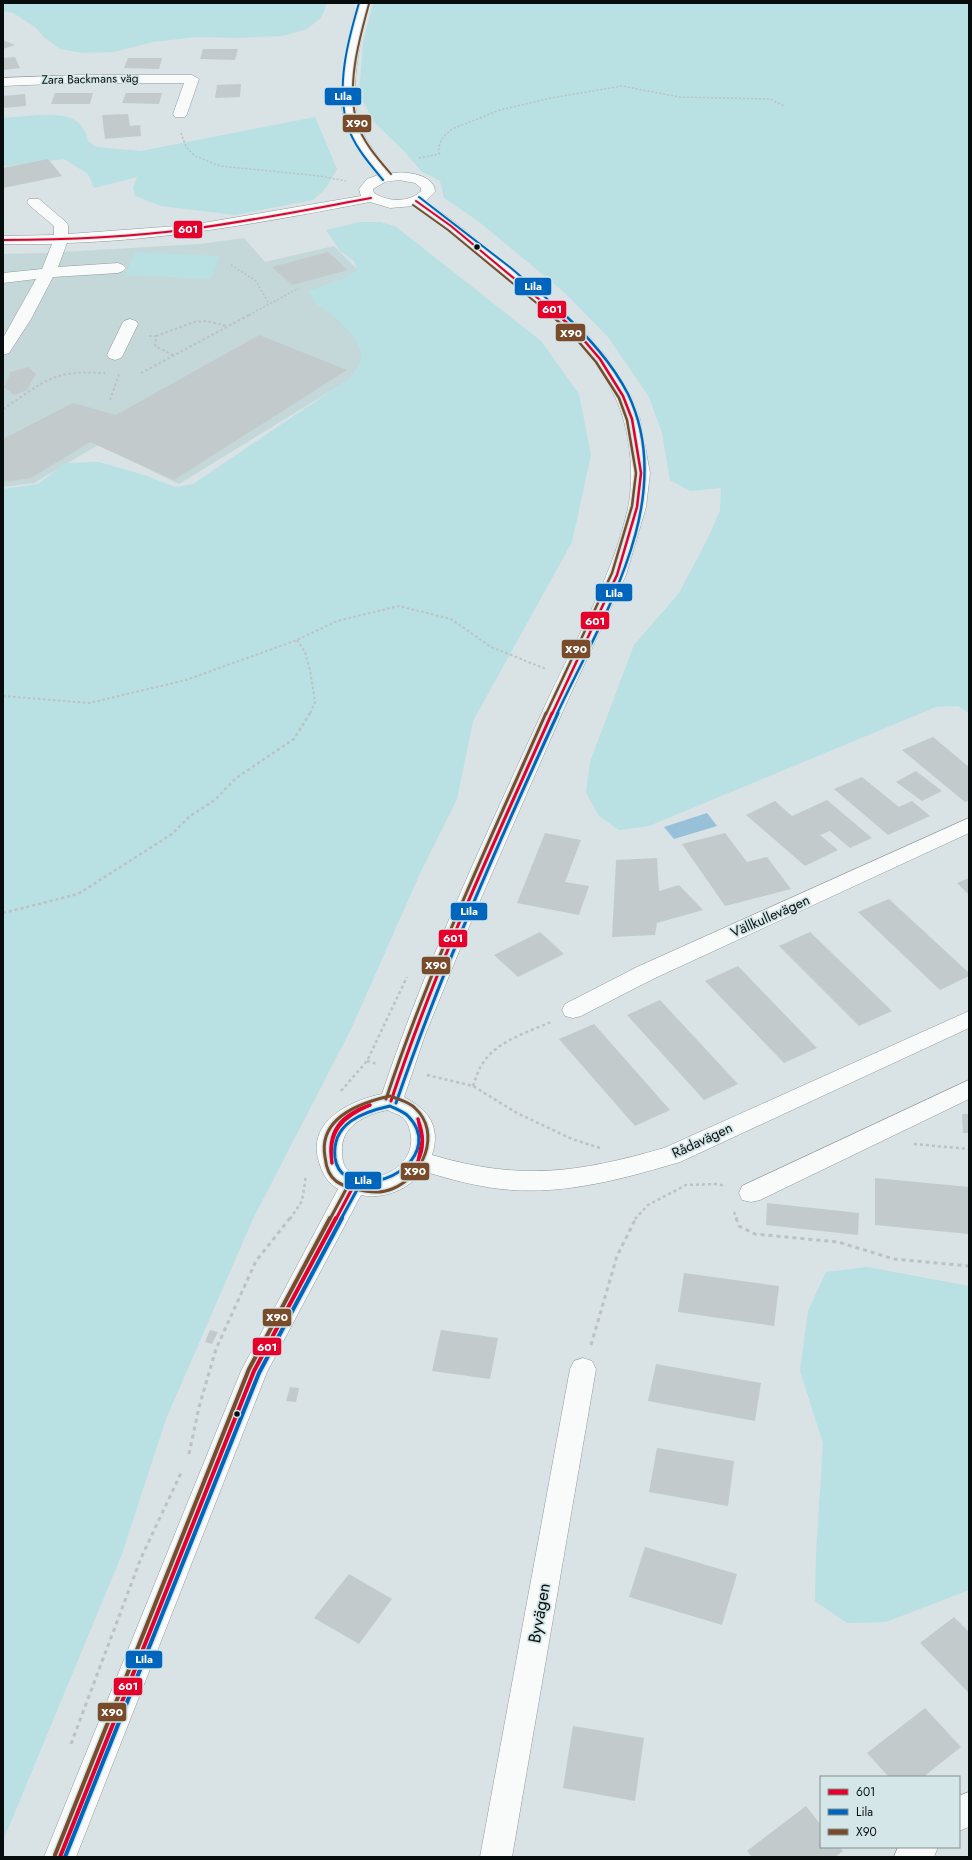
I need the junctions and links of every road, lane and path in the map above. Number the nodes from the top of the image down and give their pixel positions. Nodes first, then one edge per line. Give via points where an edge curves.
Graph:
1 (364, 3) edge
2 (3, 82) edge
3 (784, 106) dead end
4 (180, 114) dead end
5 (413, 160) dead end
6 (387, 177) junction
7 (372, 198) junction
8 (416, 201) junction
9 (34, 202) dead end
10 (3, 240) edge
11 (61, 240) junction
12 (231, 265) dead end
13 (118, 268) dead end
14 (46, 273) junction
15 (3, 278) edge
16 (300, 288) dead end
17 (269, 304) junction
18 (228, 326) junction
19 (128, 329) joint
20 (156, 336) junction
21 (3, 350) edge
22 (115, 355) dead end
23 (173, 355) junction
24 (141, 373) dead end
25 (119, 374) dead end
26 (3, 409) edge
27 (297, 640) junction
28 (551, 671) dead end
29 (3, 696) edge
30 (969, 825) edge
31 (3, 913) edge
32 (410, 970) dead end
33 (572, 1010) joint
34 (969, 1019) edge
35 (367, 1061) junction
36 (400, 1069) junction
37 (473, 1086) junction
38 (969, 1089) edge
39 (336, 1096) dead end
40 (391, 1102) junction
41 (908, 1143) dead end
42 (608, 1148) dead end
43 (969, 1149) edge
44 (418, 1160) junction
45 (307, 1170) dead end
46 (354, 1185) junction
47 (751, 1193) junction
48 (969, 1266) edge
49 (583, 1369) joint
50 (189, 1457) dead end
51 (182, 1471) dead end
52 (70, 1749) dead end
53 (969, 1807) edge
54 (960, 1815) edge
55 (921, 1848) edge
56 (60, 1857) edge
57 (496, 1857) edge
58 (910, 1857) edge

1 - 6 street via 351,70 350,114 362,142
2 - 4 street, Zara Backmans väg via 192,79
3 - 5 path via 770,99 679,97 622,86 528,103 480,117 445,134 438,145 438,155
6 - 7 street via 368,186 367,192
6 - 8 street via 404,176 423,182 428,187 428,192
7 - 8 street via 388,203
7 - 11 street via 190,229
8 - 36 street via 451,226 544,302 576,331 600,359 623,396 632,419 641,473 637,507 616,576 464,912
9 - 11 street via 61,225
10 - 11 street
11 - 14 street
12 - 17 path via 256,281
13 - 14 street
14 - 15 street
14 - 21 street
16 - 17 path
17 - 18 path
18 - 20 path via 205,321 193,322
18 - 23 path
19 - 20 path
19 - 22 street
20 - 23 path via 154,346
23 - 24 path
25 - 26 path via 65,374 49,379
27 - 28 path via 337,621 399,606 451,619 491,647
27 - 29 path via 186,680 89,703
27 - 31 path via 305,652 315,702 294,739 236,778 215,800 190,816 172,834 78,894
30 - 33 street, Vällkullevägen via 645,973
32 - 35 path
33 - 37 path via 502,1046 483,1061
34 - 44 street, Rådavägen via 672,1155 630,1167 575,1178 530,1181 490,1178
35 - 36 path
35 - 39 path
36 - 37 path
36 - 40 street
37 - 42 path via 517,1113 572,1139
38 - 47 street
40 - 44 street via 409,1109 418,1118 424,1139
40 - 46 street via 367,1106 353,1112 342,1120 329,1141 330,1158 336,1174
41 - 43 path
44 - 46 street via 409,1173 390,1185
45 - 50 path via 302,1201 256,1261 216,1349 199,1407
46 - 56 street via 254,1370
47 - 48 path via 734,1211 739,1226 755,1234 838,1242 894,1259
47 - 49 path via 716,1184 686,1185 648,1205 633,1222 617,1256
49 - 57 street, Byvägen
51 - 52 path via 142,1558
53 - 54 street
55 - 58 street

